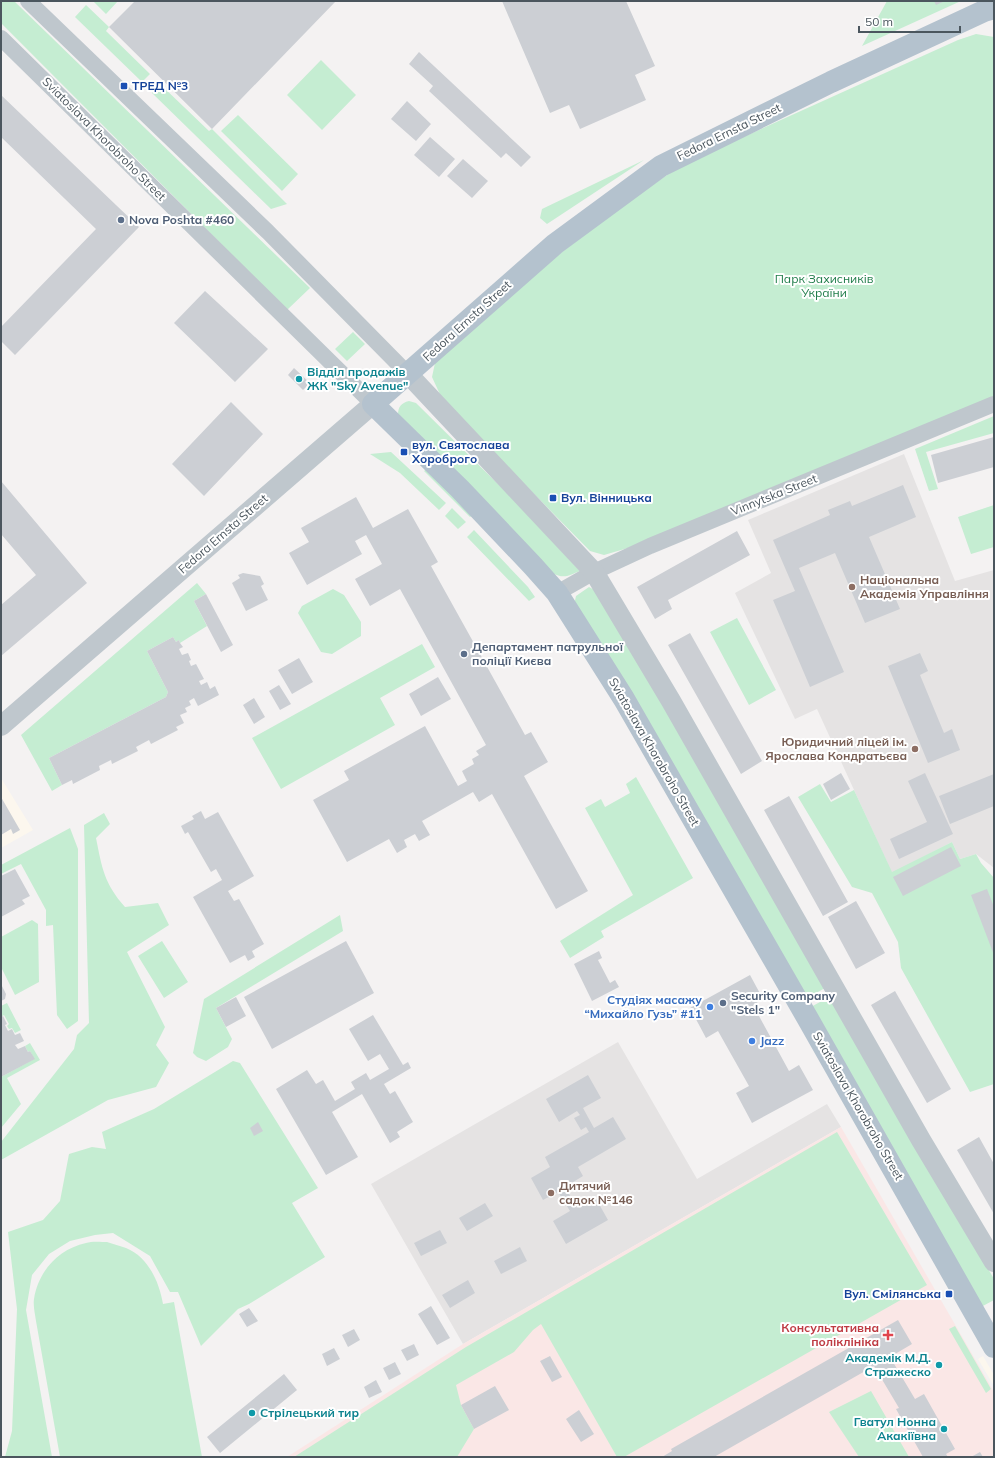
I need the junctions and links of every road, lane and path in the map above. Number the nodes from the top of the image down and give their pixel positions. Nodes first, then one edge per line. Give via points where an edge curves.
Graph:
1 (28, 1) edge
2 (994, 8) edge
3 (1, 38) edge
4 (408, 374) junction
5 (373, 404) junction
6 (994, 404) edge
7 (594, 572) junction
8 (557, 593) junction
9 (1, 726) edge
10 (994, 1262) edge
11 (992, 1340) edge

1 - 4 street via 268,232
2 - 4 main road, Fedora Ernsta Street via 831,82 661,166 555,244
3 - 5 street, Sviatoslava Khorobroho Street
4 - 5 main road, Fedora Ernsta Street
4 - 7 street
5 - 8 main road, Sviatoslava Khorobroho Street via 460,489
5 - 9 street, Fedora Ernsta Street
6 - 7 street, Vinnytska Street via 650,546
7 - 8 street, Vinnytska Street
7 - 10 street
8 - 11 main road, Sviatoslava Khorobroho Street via 632,712

